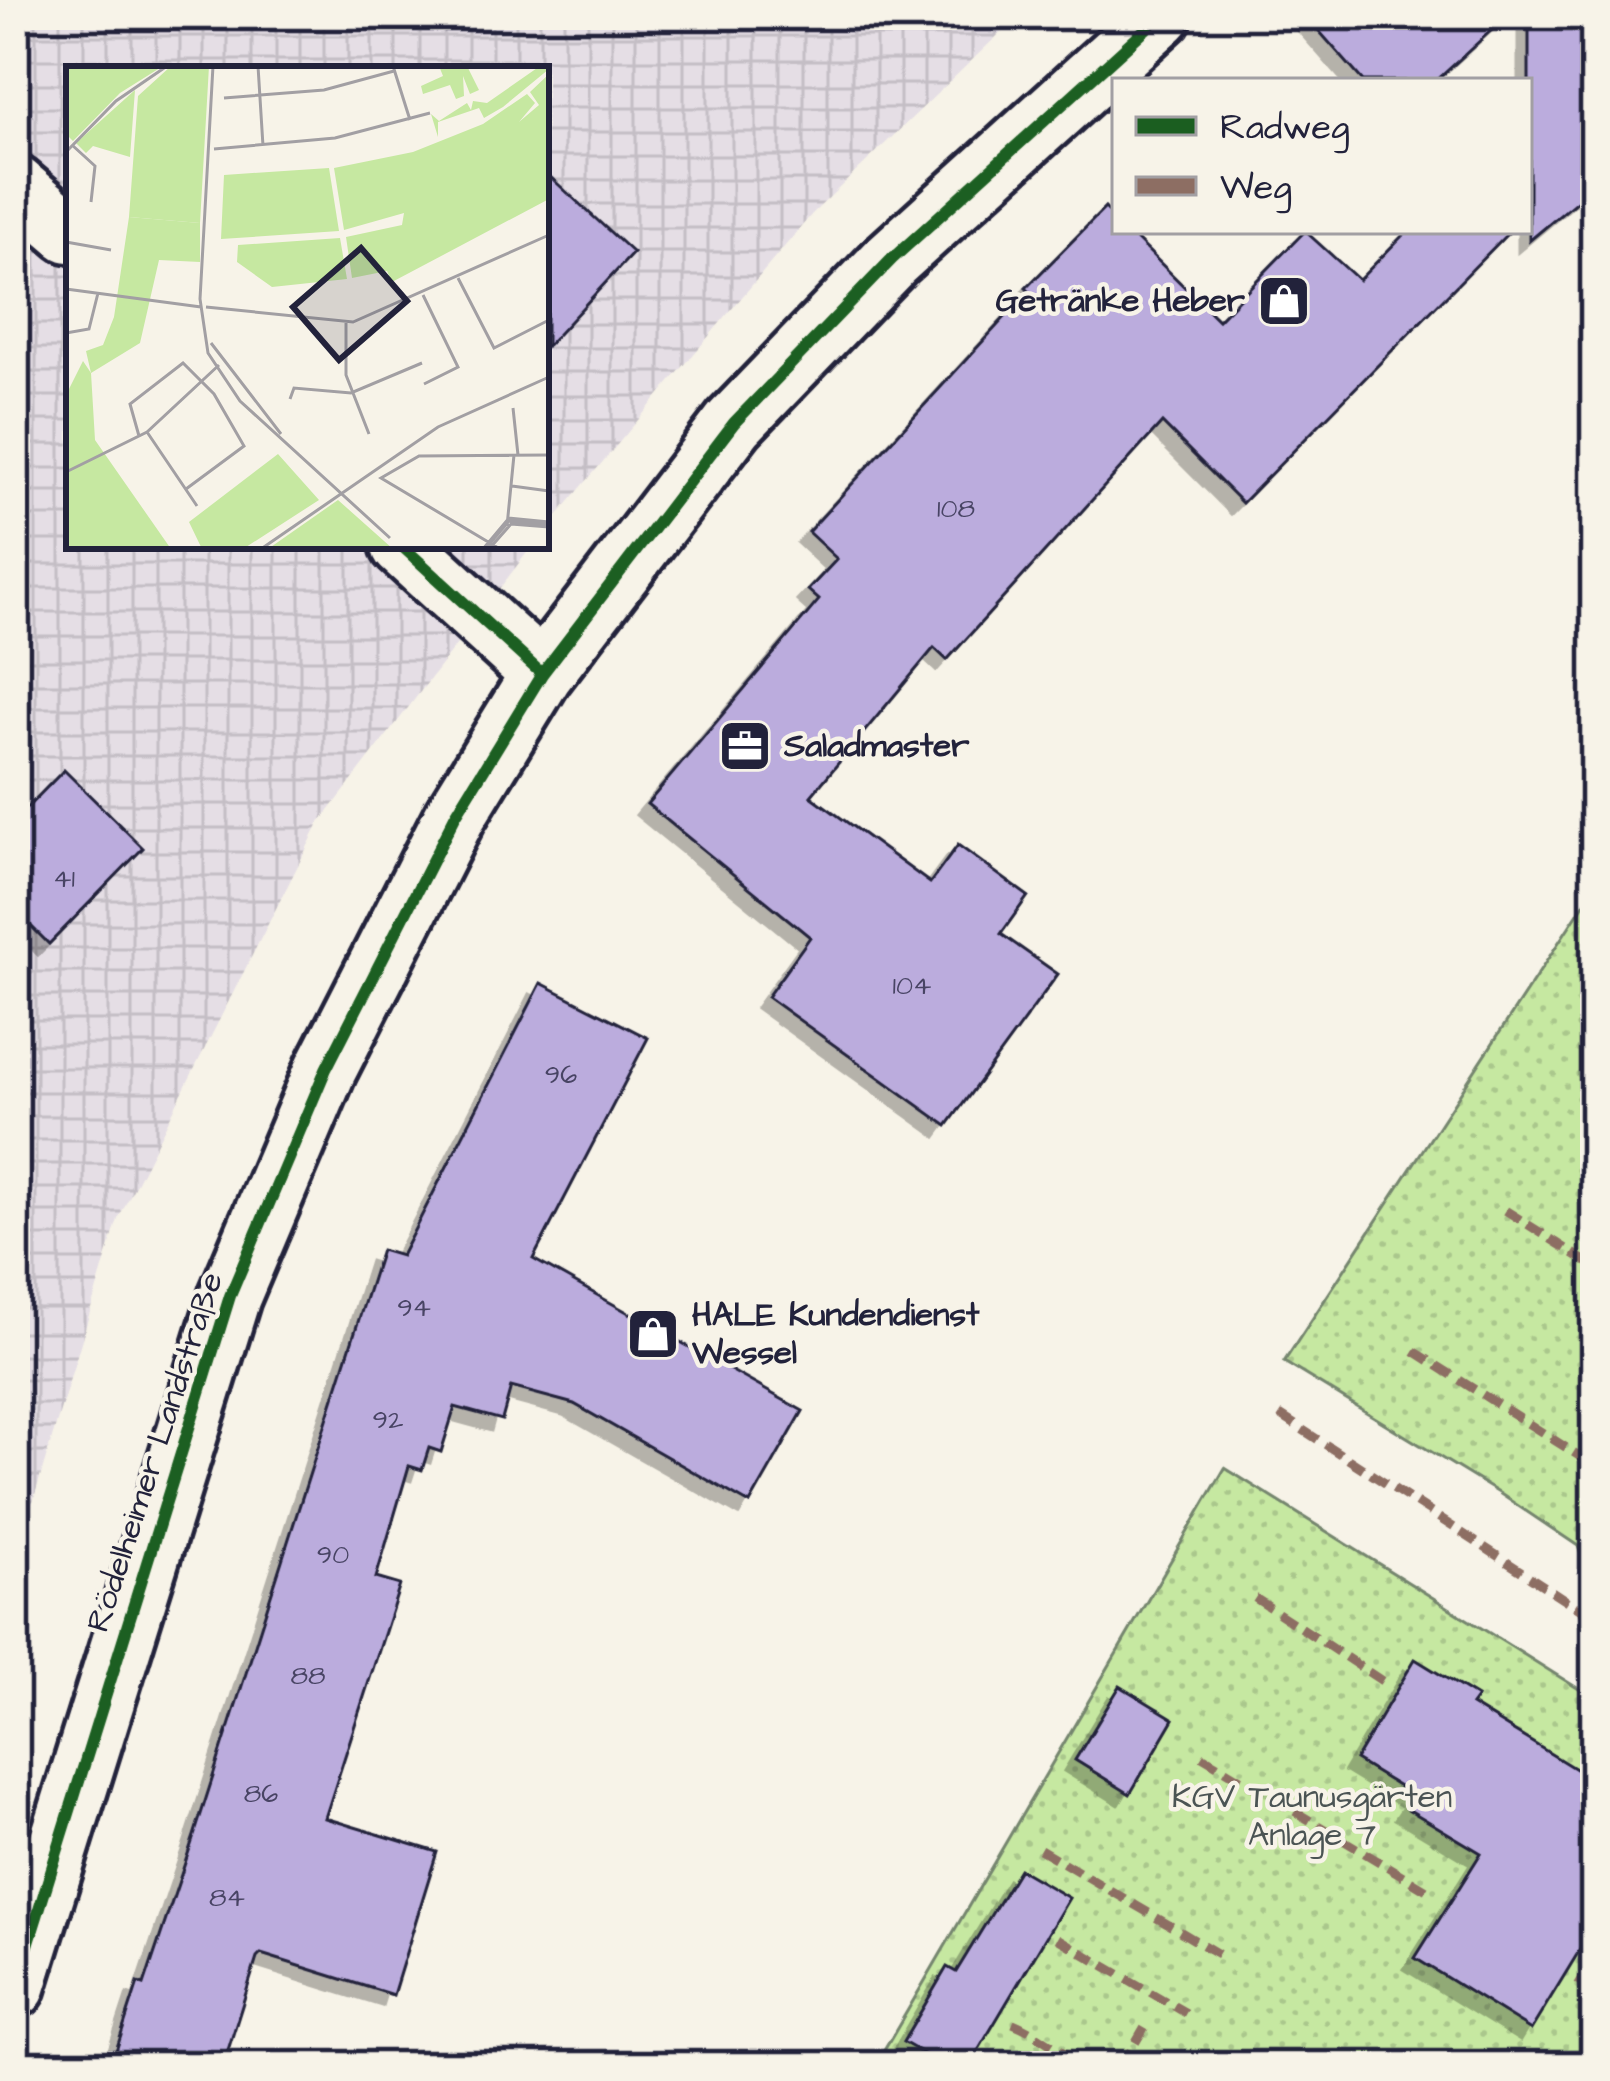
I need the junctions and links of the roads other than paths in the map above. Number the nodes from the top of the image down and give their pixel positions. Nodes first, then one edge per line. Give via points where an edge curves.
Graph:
1 (1161, 15) edge
2 (15, 186) edge
3 (66, 229) edge
4 (405, 549) edge
5 (542, 674) junction
6 (15, 1987) edge

1 - 5 street, Rödelheimer Landstraße via 892,259 734,424
2 - 3 street
4 - 5 street
5 - 6 street, Rödelheimer Landstraße via 455,816 326,1069 230,1296

